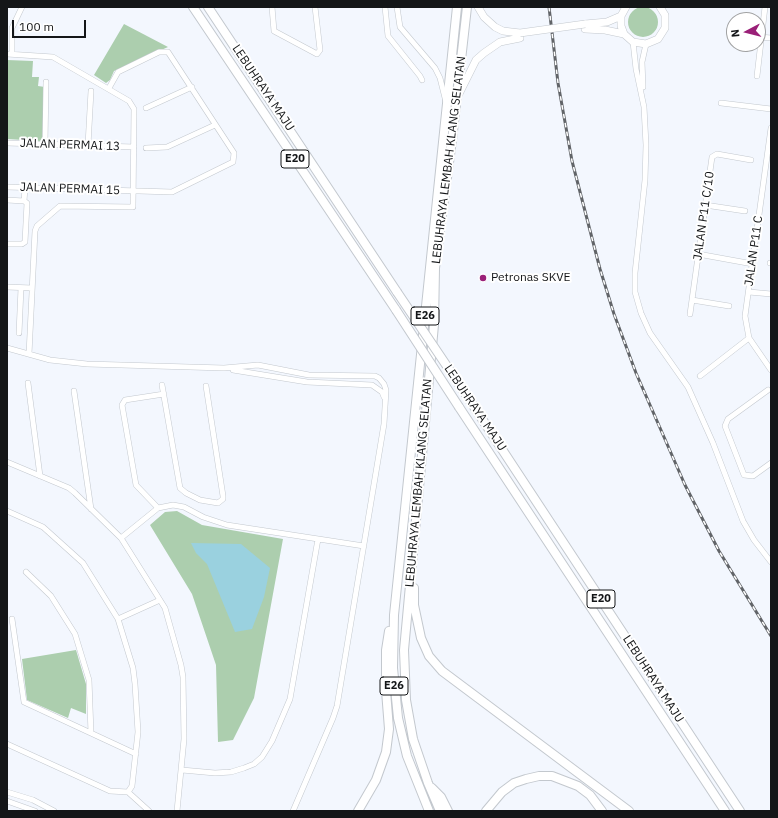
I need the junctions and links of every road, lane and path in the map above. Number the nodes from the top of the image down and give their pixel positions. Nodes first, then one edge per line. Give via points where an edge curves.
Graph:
1 (22, 7) edge
2 (193, 7) edge
3 (208, 7) edge
4 (272, 7) edge
5 (315, 7) edge
6 (385, 7) edge
7 (397, 7) edge
8 (457, 7) edge
9 (467, 7) edge
10 (478, 7) edge
11 (626, 7) edge
12 (660, 7) edge
13 (621, 16) junction
14 (585, 26) junction
15 (624, 34) junction
16 (520, 35) junction
17 (634, 42) junction
18 (646, 44) junction
19 (759, 52) edge
20 (9, 54) edge
21 (757, 76) dead end
22 (422, 80) dead end
23 (46, 82) dead end
24 (192, 87) junction
25 (108, 88) junction
26 (91, 91) dead end
27 (458, 96) junction
28 (643, 98) junction
29 (446, 103) junction
30 (722, 103) dead end
31 (146, 108) dead end
32 (771, 109) edge
33 (215, 125) junction
34 (771, 128) edge
35 (7, 143) edge
36 (45, 144) junction
37 (88, 145) junction
38 (134, 147) junction
39 (146, 148) dead end
40 (769, 157) edge
41 (752, 160) dead end
42 (7, 187) edge
43 (25, 188) junction
44 (134, 191) junction
45 (7, 200) edge
46 (24, 201) junction
47 (705, 205) junction
48 (744, 211) dead end
49 (7, 244) edge
50 (698, 254) junction
51 (753, 264) junction
52 (7, 287) edge
53 (21, 288) junction
54 (32, 288) junction
55 (749, 292) junction
56 (771, 294) edge
57 (692, 300) junction
58 (729, 306) dead end
59 (690, 314) dead end
60 (19, 333) dead end
61 (749, 338) junction
62 (7, 348) edge
63 (29, 354) junction
64 (252, 366) junction
65 (224, 368) junction
66 (771, 368) edge
67 (284, 370) junction
68 (262, 375) junction
69 (330, 375) junction
70 (700, 376) dead end
71 (28, 383) dead end
72 (337, 384) junction
73 (162, 385) dead end
74 (206, 386) dead end
75 (768, 390) dead end
76 (74, 391) dead end
77 (164, 394) junction
78 (384, 399) junction
79 (7, 462) edge
80 (771, 463) edge
81 (40, 476) junction
82 (158, 508) junction
83 (91, 509) junction
84 (7, 511) edge
85 (121, 538) junction
86 (318, 539) junction
87 (364, 546) junction
88 (412, 556) junction
89 (771, 562) edge
90 (26, 572) dead end
91 (160, 600) junction
92 (394, 615) junction
93 (12, 619) dead end
94 (118, 619) junction
95 (91, 733) junction
96 (7, 744) edge
97 (136, 754) junction
98 (182, 770) junction
99 (428, 783) junction
100 (7, 792) edge
101 (128, 792) junction
102 (7, 801) edge
103 (427, 809) edge
104 (35, 811) edge
105 (54, 811) edge
106 (149, 811) edge
107 (177, 811) edge
108 (293, 811) edge
109 (358, 811) edge
110 (440, 811) edge
111 (448, 811) edge
112 (486, 811) edge
113 (602, 811) edge
114 (630, 811) edge
115 (725, 811) edge
116 (740, 811) edge

1 - 20 street via 12,28
2 - 115 highway, LEBUHRAYA MAJU / E20, bridge via 396,310
3 - 116 highway, LEBUHRAYA MAJU / E20, bridge
4 - 5 street via 274,31 317,54 319,52
6 - 22 street via 388,36
7 - 29 street via 400,27 435,68
8 - 29 highway, LEBUHRAYA LEMBAH KLANG SELATAN / E26
9 - 27 highway, LEBUHRAYA LEMBAH KLANG SELATAN / E26
10 - 16 main road via 495,27
11 - 13 main road
12 - 18 main road via 665,15 665,28 658,39
13 - 14 main road via 607,22
13 - 15 main road
14 - 15 main road
14 - 16 main road
15 - 17 main road
16 - 27 main road via 500,42 476,60
17 - 18 main road
17 - 28 street via 636,69
18 - 28 street via 642,62
19 - 21 street
20 - 25 street via 53,57
23 - 36 street
24 - 25 street, JALAN PERMAI 15 via 171,54 162,51 118,72
24 - 31 street
24 - 33 street, JALAN PERMAI 15
25 - 38 street via 132,104
26 - 37 street
27 - 88 highway, LEBUHRAYA LEMBAH KLANG SELATAN / E26 via 435,268 434,325
28 - 89 street via 646,152 635,292 650,333 688,387 743,521
29 - 92 highway, LEBUHRAYA LEMBAH KLANG SELATAN / E26
30 - 32 street
33 - 39 street via 167,147
33 - 44 street, JALAN PERMAI 15 via 234,153 231,164 172,192
34 - 40 street, JALAN P11 C
35 - 36 street, JALAN PERMAI 13
36 - 37 street, JALAN PERMAI 13
37 - 38 street, JALAN PERMAI 13
38 - 44 street
40 - 51 street, JALAN P11 C
41 - 47 street, JALAN P11 C/10 via 717,154 712,157
42 - 43 street, JALAN PERMAI 15
43 - 44 street, JALAN PERMAI 15
43 - 46 street
44 - 54 street via 133,207 63,205 39,223 35,231
45 - 46 street
46 - 49 street via 27,203 25,242
47 - 48 street
47 - 50 street, JALAN P11 C/10
50 - 51 street
50 - 57 street, JALAN P11 C/10
51 - 55 street, JALAN P11 C
52 - 53 street
53 - 54 street
53 - 60 street
54 - 63 street
55 - 56 street
55 - 61 street, JALAN P11 C via 745,316
57 - 58 street
57 - 59 street, JALAN P11 C/10
61 - 66 street, JALAN P11 C
61 - 70 street
62 - 63 street
63 - 65 street via 50,360 87,364
64 - 65 street
64 - 67 street
64 - 68 street via 262,370
65 - 68 street
67 - 68 street via 269,370
67 - 69 street
68 - 72 street
69 - 72 street via 337,379
69 - 78 street via 379,378 386,390
71 - 81 street
72 - 78 street via 372,385 382,392
73 - 77 street
74 - 77 street via 223,496 218,503 205,502 180,488
75 - 80 street via 728,420 724,426 744,475 752,476
76 - 83 street
77 - 82 street via 125,400 122,404 136,485
78 - 87 street via 384,424
79 - 81 street
81 - 83 street via 68,488
82 - 85 street
82 - 86 street via 179,506 214,521
83 - 85 street
84 - 94 street via 43,527 83,563
85 - 91 street
86 - 87 street
86 - 98 street via 290,699 272,741 262,757 244,768 215,773
87 - 108 street via 337,706
88 - 99 highway, LEBUHRAYA LEMBAH KLANG SELATAN / E26 via 404,681 413,739
88 - 114 highway via 415,574 414,605 421,638 429,656 442,671
90 - 95 street via 48,593 75,634 89,680
91 - 94 street
91 - 98 street via 169,621 183,677
92 - 103 highway, LEBUHRAYA LEMBAH KLANG SELATAN / E26 via 393,668 398,718 407,756
92 - 109 highway via 389,627 386,650 389,729 386,752 376,780
93 - 95 street via 24,702
94 - 97 street via 133,668 138,732
95 - 97 street
96 - 101 street via 110,791
97 - 101 street via 132,786
98 - 107 street
99 - 110 highway, LEBUHRAYA LEMBAH KLANG SELATAN / E26
99 - 111 highway via 441,797
100 - 105 street via 33,800
101 - 106 street
102 - 104 street
112 - 113 highway via 502,792 514,784 526,778 552,776 578,786 590,795

